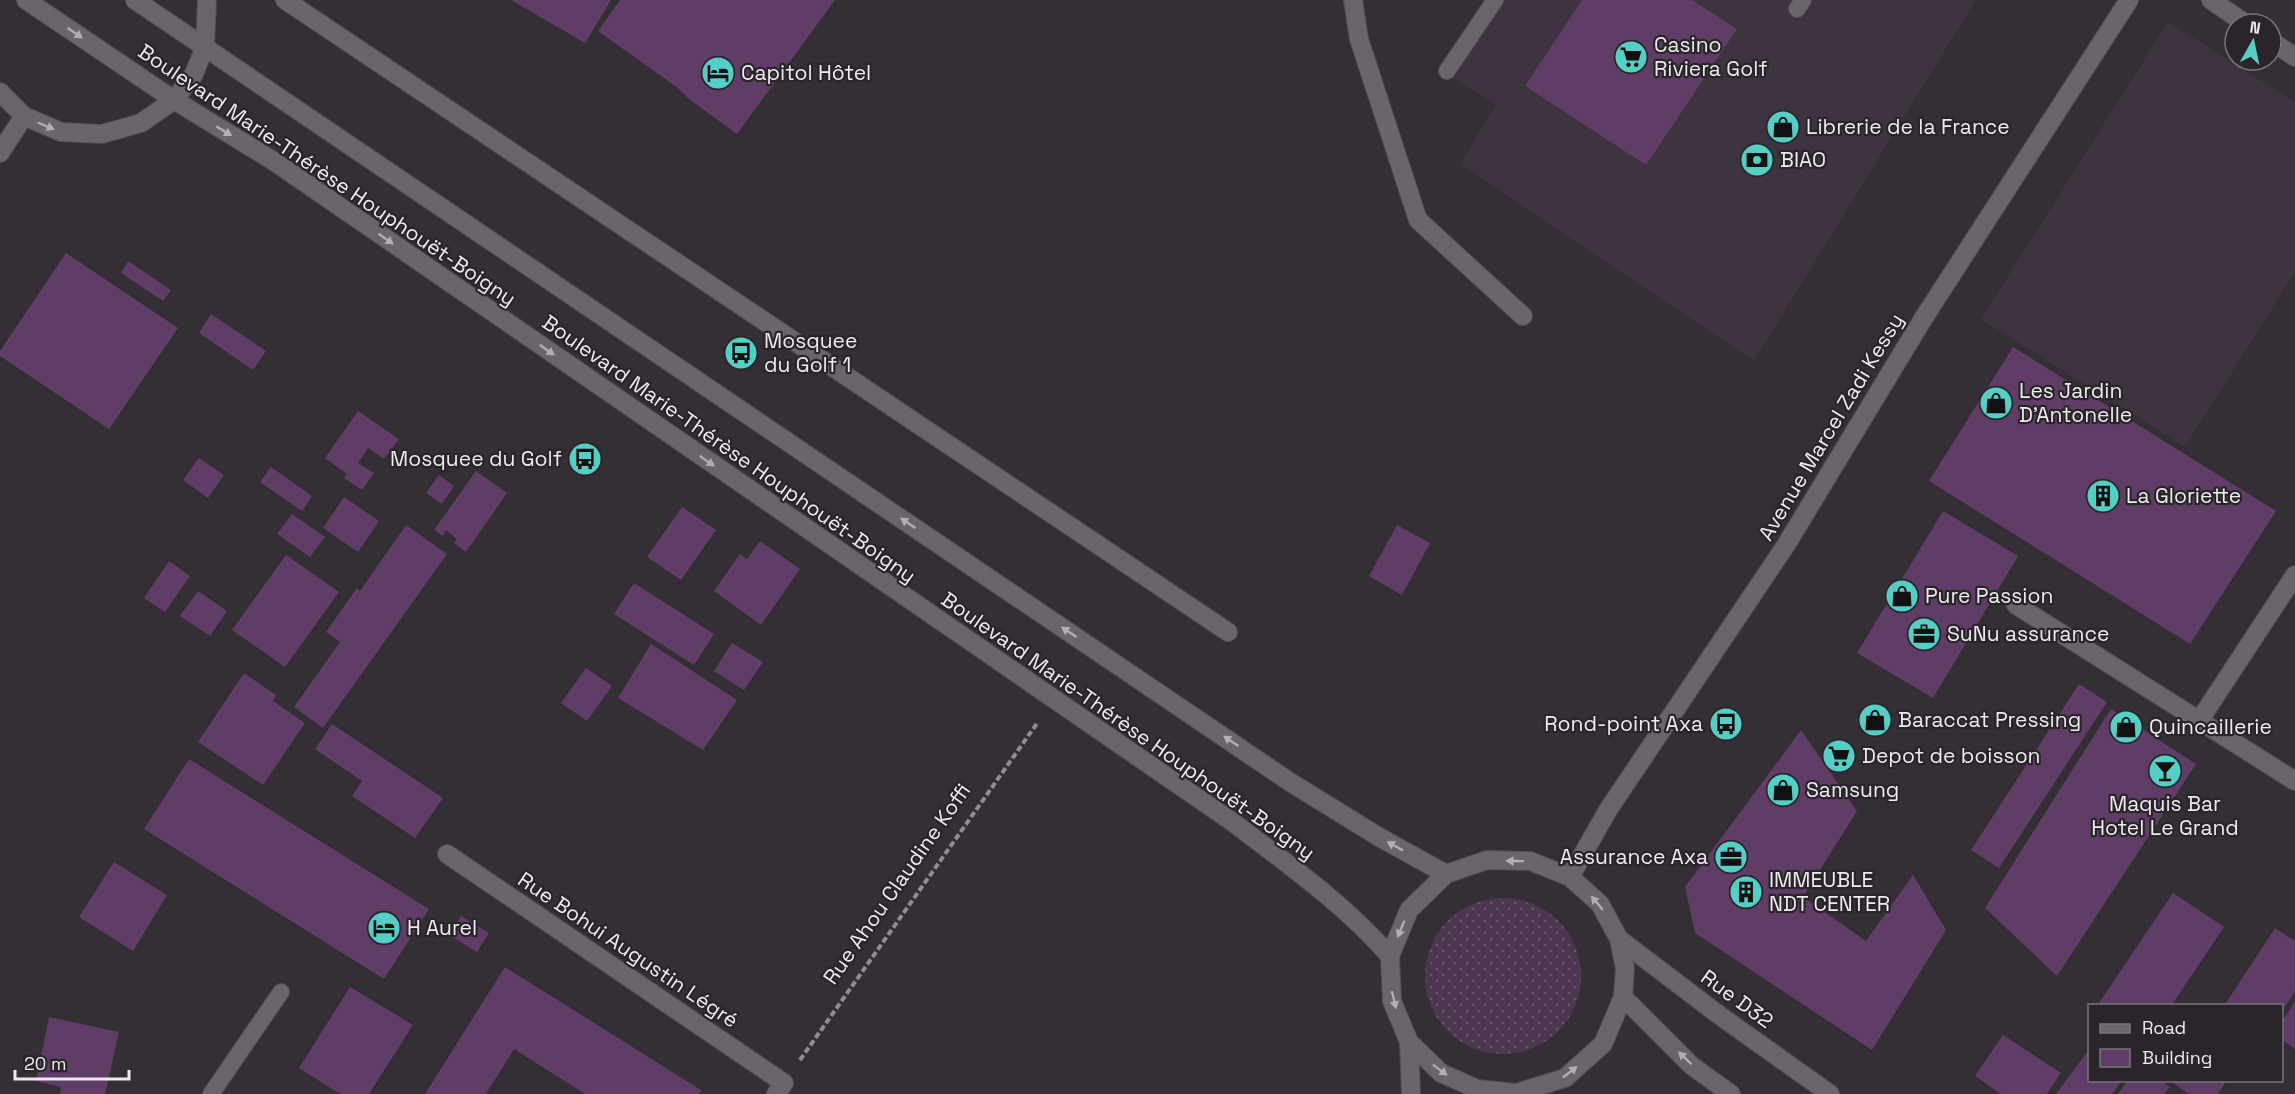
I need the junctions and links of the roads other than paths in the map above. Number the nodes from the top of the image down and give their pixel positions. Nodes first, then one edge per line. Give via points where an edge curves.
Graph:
1 (26, 0) edge
2 (135, 0) edge
3 (207, 0) edge
4 (285, 0) edge
5 (1353, 0) edge
6 (1495, 0) edge
7 (2129, 0) edge
8 (2211, 0) edge
9 (2228, 12) edge
10 (205, 47) junction
11 (1447, 71) dead end
12 (0, 92) edge
13 (174, 100) junction
14 (24, 116) junction
15 (0, 153) edge
16 (1522, 316) dead end
17 (2295, 575) edge
18 (2016, 605) dead end
19 (1228, 633) dead end
20 (2199, 722) junction
21 (2295, 781) edge
22 (447, 854) dead end
23 (1446, 874) junction
24 (1570, 877) junction
25 (1619, 939) junction
26 (1390, 956) junction
27 (281, 992) dead end
28 (1623, 997) junction
29 (1409, 1042) junction
30 (780, 1088) edge
31 (1475, 1092) edge
32 (1520, 1093) edge
33 (211, 1094) edge
34 (1412, 1094) edge
35 (1731, 1094) edge
36 (1830, 1094) edge

1 -> 13 main road, Boulevard Marie-Thérèse Houphouët-Boigny
2 - 10 main road, Boulevard Marie-Thérèse Houphouët-Boigny
3 - 10 main road
4 - 19 main road
5 - 16 main road via 1359,39 1418,220
6 - 11 lane
7 - 24 main road, Avenue Marcel Zadi Kessy via 1923,319 1786,545 1608,810
8 - 9 main road
10 - 13 main road via 193,76
23 -> 10 main road, Boulevard Marie-Thérèse Houphouët-Boigny via 1290,782
12 - 14 main road
14 -> 13 main road via 61,132 102,134 141,123
13 -> 26 main road, Boulevard Marie-Thérèse Houphouët-Boigny via 275,162 1234,824 1335,900
14 - 15 main road
17 - 20 main road
18 - 20 main road
20 - 21 main road
22 - 30 main road, Rue Bohui Augustin Légré
24 -> 23 main road via 1530,861 1486,860
23 -> 26 main road via 1409,910
25 -> 24 main road via 1600,904
25 - 28 main road via 1625,968
25 - 36 main road, Rue D32
26 -> 29 main road via 1392,1001
27 - 33 lane
32 -> 28 main road via 1565,1078 1603,1044
35 -> 28 main road via 1692,1066
29 -> 31 main road via 1441,1073
29 - 34 main road
31 - 32 main road

